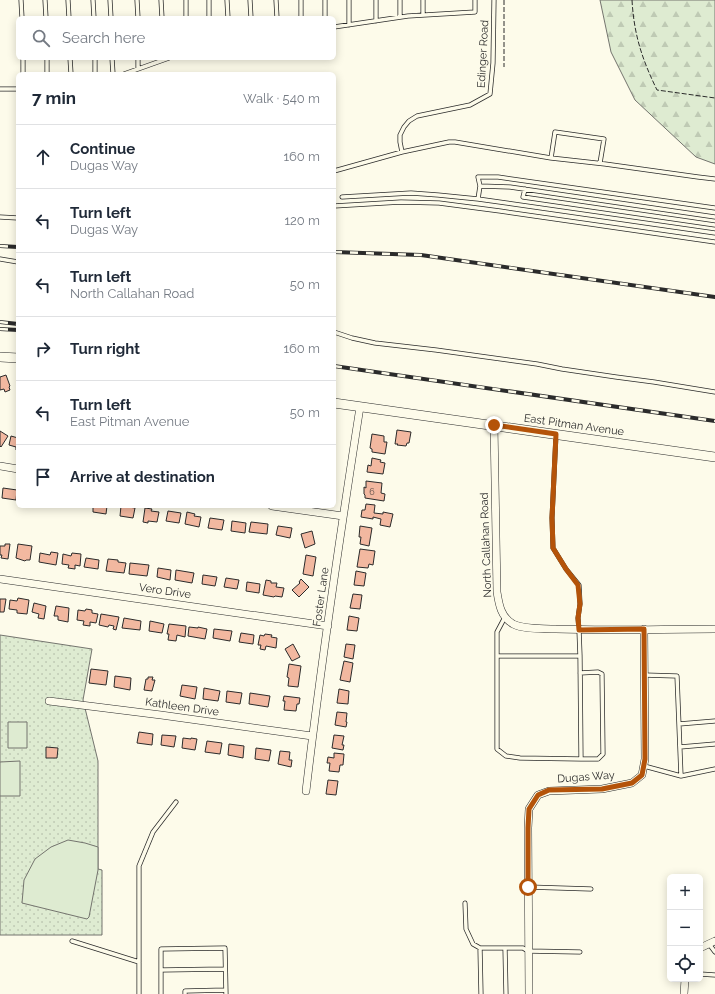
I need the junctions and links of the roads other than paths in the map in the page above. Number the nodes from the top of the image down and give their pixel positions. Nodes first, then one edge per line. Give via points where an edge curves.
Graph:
1 (21, 0) edge
2 (45, 0) edge
3 (68, 0) edge
4 (93, 0) edge
5 (110, 0) edge
6 (137, 0) edge
7 (161, 0) edge
8 (186, 0) edge
9 (209, 0) edge
10 (228, 0) edge
11 (250, 0) edge
12 (276, 0) edge
13 (301, 0) edge
14 (325, 0) edge
15 (349, 0) edge
16 (376, 0) edge
17 (400, 0) edge
18 (423, 0) edge
19 (475, 0) edge
20 (494, 0) edge
21 (423, 15) junction
22 (22, 16) edge
23 (46, 16) edge
24 (69, 16) edge
25 (94, 16) edge
26 (111, 16) edge
27 (138, 16) edge
28 (162, 16) edge
29 (186, 16) edge
30 (209, 16) edge
31 (228, 16) edge
32 (251, 16) edge
33 (276, 16) edge
34 (302, 16) edge
35 (325, 16) edge
36 (400, 17) junction
37 (376, 21) junction
38 (349, 25) junction
39 (336, 27) edge
40 (23, 60) edge
41 (47, 60) edge
42 (70, 60) edge
43 (95, 60) edge
44 (112, 60) edge
45 (138, 60) edge
46 (159, 60) edge
47 (138, 68) junction
48 (23, 72) edge
49 (47, 72) edge
50 (71, 72) edge
51 (96, 72) edge
52 (113, 72) edge
53 (129, 72) edge
54 (0, 89) edge
55 (16, 89) edge
56 (402, 152) junction
57 (551, 158) junction
58 (600, 163) junction
59 (336, 170) edge
60 (715, 179) edge
61 (480, 186) junction
62 (525, 189) junction
63 (342, 197) dead end
64 (478, 199) junction
65 (336, 206) edge
66 (715, 208) edge
67 (0, 217) edge
68 (715, 217) edge
69 (16, 218) edge
70 (715, 225) edge
71 (715, 233) edge
72 (715, 242) edge
73 (0, 259) edge
74 (16, 262) edge
75 (336, 333) edge
76 (0, 357) edge
77 (16, 358) edge
78 (715, 392) edge
79 (336, 403) edge
80 (360, 407) junction
81 (494, 425) junction
82 (556, 434) junction
83 (715, 457) edge
84 (0, 466) edge
85 (16, 469) edge
86 (286, 508) edge
87 (343, 516) junction
88 (0, 579) edge
89 (505, 617) junction
90 (328, 626) junction
91 (644, 629) junction
92 (715, 629) edge
93 (579, 630) junction
94 (497, 656) junction
95 (580, 656) junction
96 (580, 674) junction
97 (644, 675) junction
98 (49, 701) dead end
99 (715, 721) edge
100 (679, 724) junction
101 (312, 736) junction
102 (715, 744) edge
103 (680, 747) junction
104 (581, 759) junction
105 (644, 766) junction
106 (715, 769) edge
107 (681, 776) junction
108 (306, 791) dead end
109 (176, 802) dead end
110 (528, 887) junction
111 (591, 889) dead end
112 (465, 903) dead end
113 (72, 941) dead end
114 (712, 942) edge
115 (703, 946) edge
116 (480, 948) junction
117 (505, 948) junction
118 (528, 951) junction
119 (580, 952) dead end
120 (715, 952) edge
121 (139, 962) junction
122 (225, 969) junction
123 (161, 970) junction
124 (703, 974) edge
125 (715, 975) edge
126 (685, 982) edge
127 (226, 992) edge
128 (139, 994) edge
129 (162, 994) edge
130 (185, 994) edge
131 (481, 994) edge
132 (506, 994) edge
133 (529, 994) edge
134 (684, 994) edge

1 - 22 lane
2 - 23 lane
3 - 24 lane
4 - 25 lane
5 - 26 lane
6 - 27 lane
7 - 28 lane
8 - 29 lane
9 - 30 lane
10 - 31 lane
11 - 32 lane
12 - 33 lane
13 - 34 lane
14 - 35 lane
15 - 38 lane
16 - 37 lane
17 - 36 lane
18 - 21 lane
19 - 21 lane via 475,12
20 - 56 lane, Edinger Road via 490,94 470,105 418,116 409,121 400,135
21 - 36 lane
36 - 37 lane
37 - 38 lane
38 - 39 lane
40 - 48 lane
41 - 49 lane
42 - 50 lane
43 - 51 lane
44 - 52 lane
45 - 47 lane
46 - 47 lane
47 - 53 lane
54 - 55 lane
56 - 57 lane via 455,142
56 - 59 lane
57 - 58 lane
57 - 58 lane via 555,132 604,139
58 - 60 lane
61 - 62 lane
61 - 64 lane
61 - 66 lane via 478,177 498,177
62 - 68 lane
62 - 70 lane via 523,197
63 - 64 lane via 411,193
64 - 71 lane
65 - 72 lane via 401,202 439,203
67 - 69 lane
73 - 74 lane
75 - 78 lane via 375,343 536,364
76 - 77 street
79 - 80 street, East Pitman Avenue
80 - 81 street, East Pitman Avenue
80 - 87 street, Foster Lane
81 - 82 street, East Pitman Avenue
81 - 89 street, North Callahan Road via 497,592
82 - 83 street, East Pitman Avenue
82 - 93 lane via 553,548 578,585
84 - 85 street
86 - 87 street
87 - 90 street, Foster Lane
88 - 90 street, Vero Drive
89 - 93 street via 513,624 526,628
89 - 94 lane via 497,632
90 - 101 street, Foster Lane
91 - 92 street
91 - 93 street
91 - 97 street
93 - 95 lane
94 - 95 lane
94 - 104 lane via 497,749 506,756 520,758
95 - 96 lane
96 - 104 lane
96 - 104 lane via 602,674 603,754 598,759
97 - 100 lane via 677,676
97 - 105 street
98 - 101 street, Kathleen Drive
99 - 100 lane
100 - 103 lane
101 - 108 street, Foster Lane
102 - 103 lane
103 - 107 lane
105 - 107 lane
105 - 110 street, Dugas Way via 642,775 632,783 602,789 549,790 538,795 529,809
106 - 107 lane
109 - 121 lane via 153,832 139,866
110 - 111 lane
110 - 118 street, Dugas Way
112 - 116 lane via 466,929 473,944
113 - 121 lane
114 - 115 street
114 - 120 lane
116 - 117 lane
116 - 131 lane
117 - 118 lane via 523,948
117 - 132 lane
118 - 119 lane
118 - 133 street, Dugas Way
121 - 128 lane
122 - 123 lane
122 - 123 lane via 225,948 209,948 161,949
122 - 127 lane
123 - 129 lane
124 - 125 lane
126 - 134 street
127 - 130 lane via 185,991

